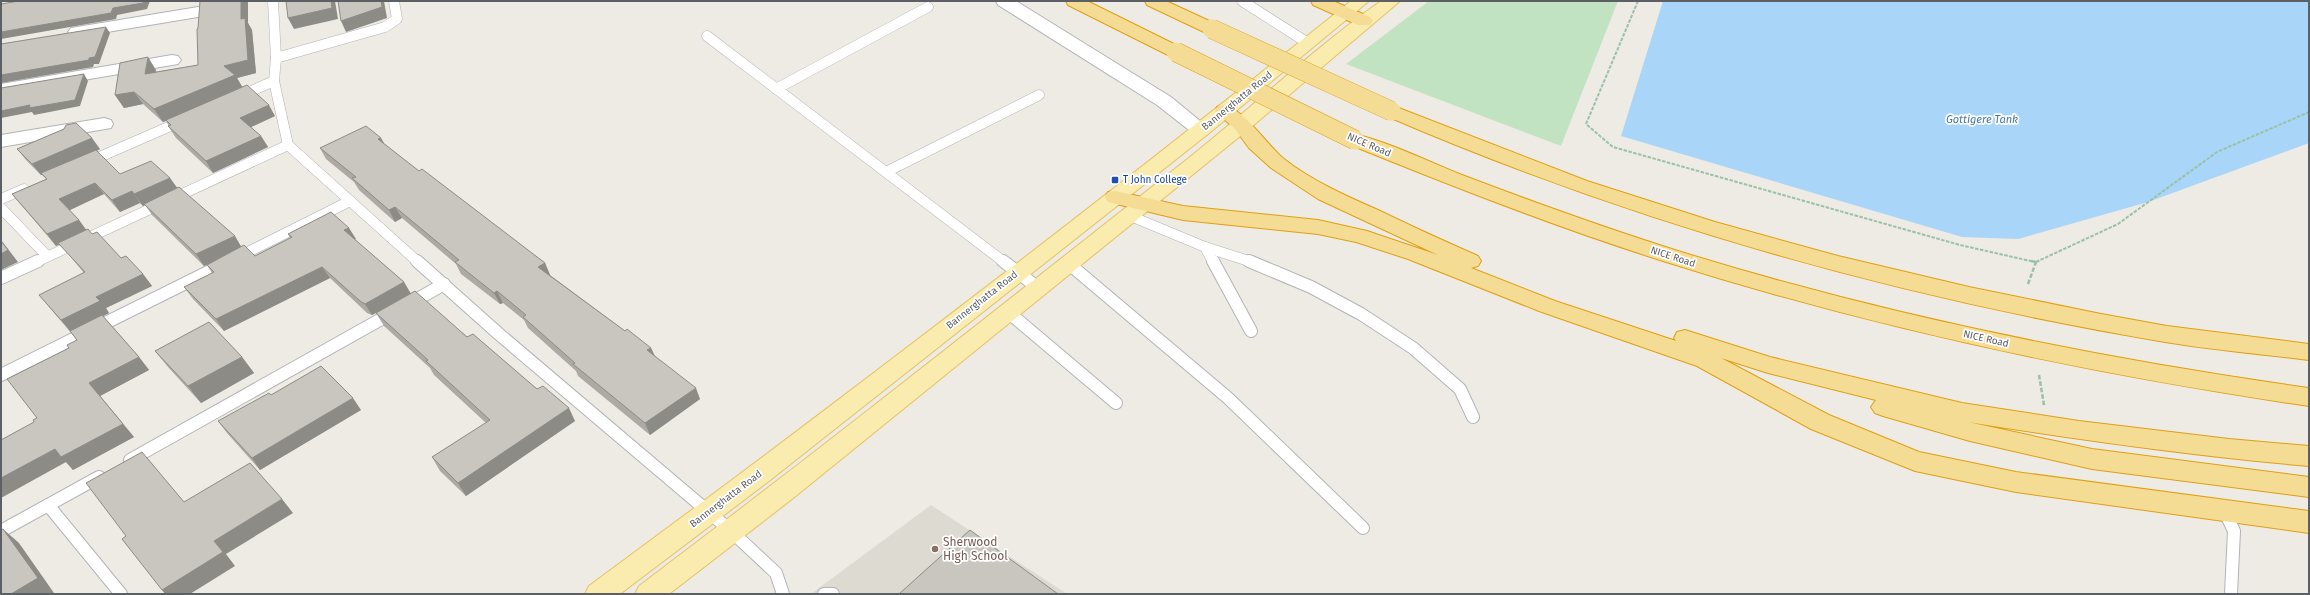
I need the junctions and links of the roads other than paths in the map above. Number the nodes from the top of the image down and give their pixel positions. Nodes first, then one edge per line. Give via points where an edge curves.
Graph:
1 (273, 1) edge
2 (394, 1) edge
3 (1004, 1) edge
4 (1074, 1) edge
5 (1153, 1) edge
6 (1242, 1) edge
7 (1319, 1) edge
8 (1392, 1) edge
9 (928, 7) dead end
10 (1358, 9) edge
11 (198, 12) edge
12 (64, 34) edge
13 (707, 36) dead end
14 (1308, 43) junction
15 (276, 58) junction
16 (172, 60) dead end
17 (274, 81) junction
18 (1, 89) edge
19 (776, 89) junction
20 (1039, 95) dead end
21 (231, 100) edge
22 (1224, 111) junction
23 (194, 116) edge
24 (104, 124) dead end
25 (1242, 124) junction
26 (1201, 130) junction
27 (1, 141) edge
28 (288, 145) junction
29 (79, 166) edge
30 (886, 172) junction
31 (35, 184) edge
32 (1115, 197) junction
33 (1, 199) edge
34 (350, 201) junction
35 (1, 208) edge
36 (1134, 210) junction
37 (1205, 247) junction
38 (47, 256) junction
39 (1068, 263) junction
40 (1018, 272) junction
41 (1, 278) edge
42 (444, 284) junction
43 (1038, 287) junction
44 (1007, 311) junction
45 (1251, 331) dead end
46 (2309, 352) edge
47 (1706, 353) junction
48 (1768, 365) junction
49 (1, 375) edge
50 (2309, 397) edge
51 (1116, 403) dead end
52 (1473, 417) dead end
53 (2309, 456) edge
54 (2309, 487) edge
55 (48, 505) junction
56 (709, 512) junction
57 (2225, 512) junction
58 (2309, 522) edge
59 (1363, 528) dead end
60 (1, 531) edge
61 (731, 531) junction
62 (121, 594) edge
63 (599, 594) edge
64 (649, 594) edge
65 (783, 594) edge
66 (824, 594) edge
67 (833, 594) edge
68 (2231, 594) edge

1 - 15 lane
2 - 15 lane via 397,19 385,27
3 - 26 street via 1164,101
4 - 50 highway, NICE Road, bridge via 1355,140 1516,204 1715,270 1877,314 2049,354 2221,385
5 - 46 highway, bridge via 1465,144 1586,190 1809,257 1997,302 2167,334
6 - 14 lane
7 - 10 highway
8 - 10 main road, Bannerghatta Road
9 - 19 lane
10 - 14 main road, Bannerghatta Road
10 - 25 main road, Bannerghatta Road
11 - 12 street
13 - 19 lane
14 - 22 main road, Bannerghatta Road
15 - 17 lane
16 - 18 street
17 - 21 lane
17 - 28 lane
19 - 30 lane
20 - 30 lane
22 - 25 highway
22 - 26 main road, Bannerghatta Road
23 - 29 lane
24 - 27 street
25 - 36 main road, Bannerghatta Road
25 - 47 highway via 1256,144 1278,164 1325,194 1481,265 1633,322
26 - 32 main road, Bannerghatta Road
28 - 34 lane
28 - 38 lane
30 - 40 lane
31 - 33 lane
32 - 36 highway
32 - 40 main road, Bannerghatta Road
34 - 42 lane
34 - 49 lane
35 - 38 lane
36 - 37 lane
36 - 39 main road, Bannerghatta Road
36 - 47 highway via 1318,227 1360,236 1416,254 1582,319
37 - 45 lane
37 - 52 lane via 1262,265 1312,287 1361,314 1413,348 1460,389
38 - 41 lane
39 - 43 main road, Bannerghatta Road
39 - 59 lane via 1228,398
40 - 43 lane
40 - 56 main road, Bannerghatta Road
42 - 55 lane
42 - 56 lane
43 - 44 main road, Bannerghatta Road
44 - 51 lane
44 - 61 main road, Bannerghatta Road
47 - 48 highway
47 - 57 highway via 1820,422 1915,461 2016,482
48 - 53 highway via 1962,412 2229,449
48 - 54 highway via 1831,392 1970,432 2092,459
55 - 60 lane
55 - 62 lane
56 - 61 lane
56 - 63 main road, Bannerghatta Road
57 - 58 highway
57 - 68 lane via 2234,531
61 - 64 main road, Bannerghatta Road
61 - 65 lane via 776,573
66 - 67 lane

